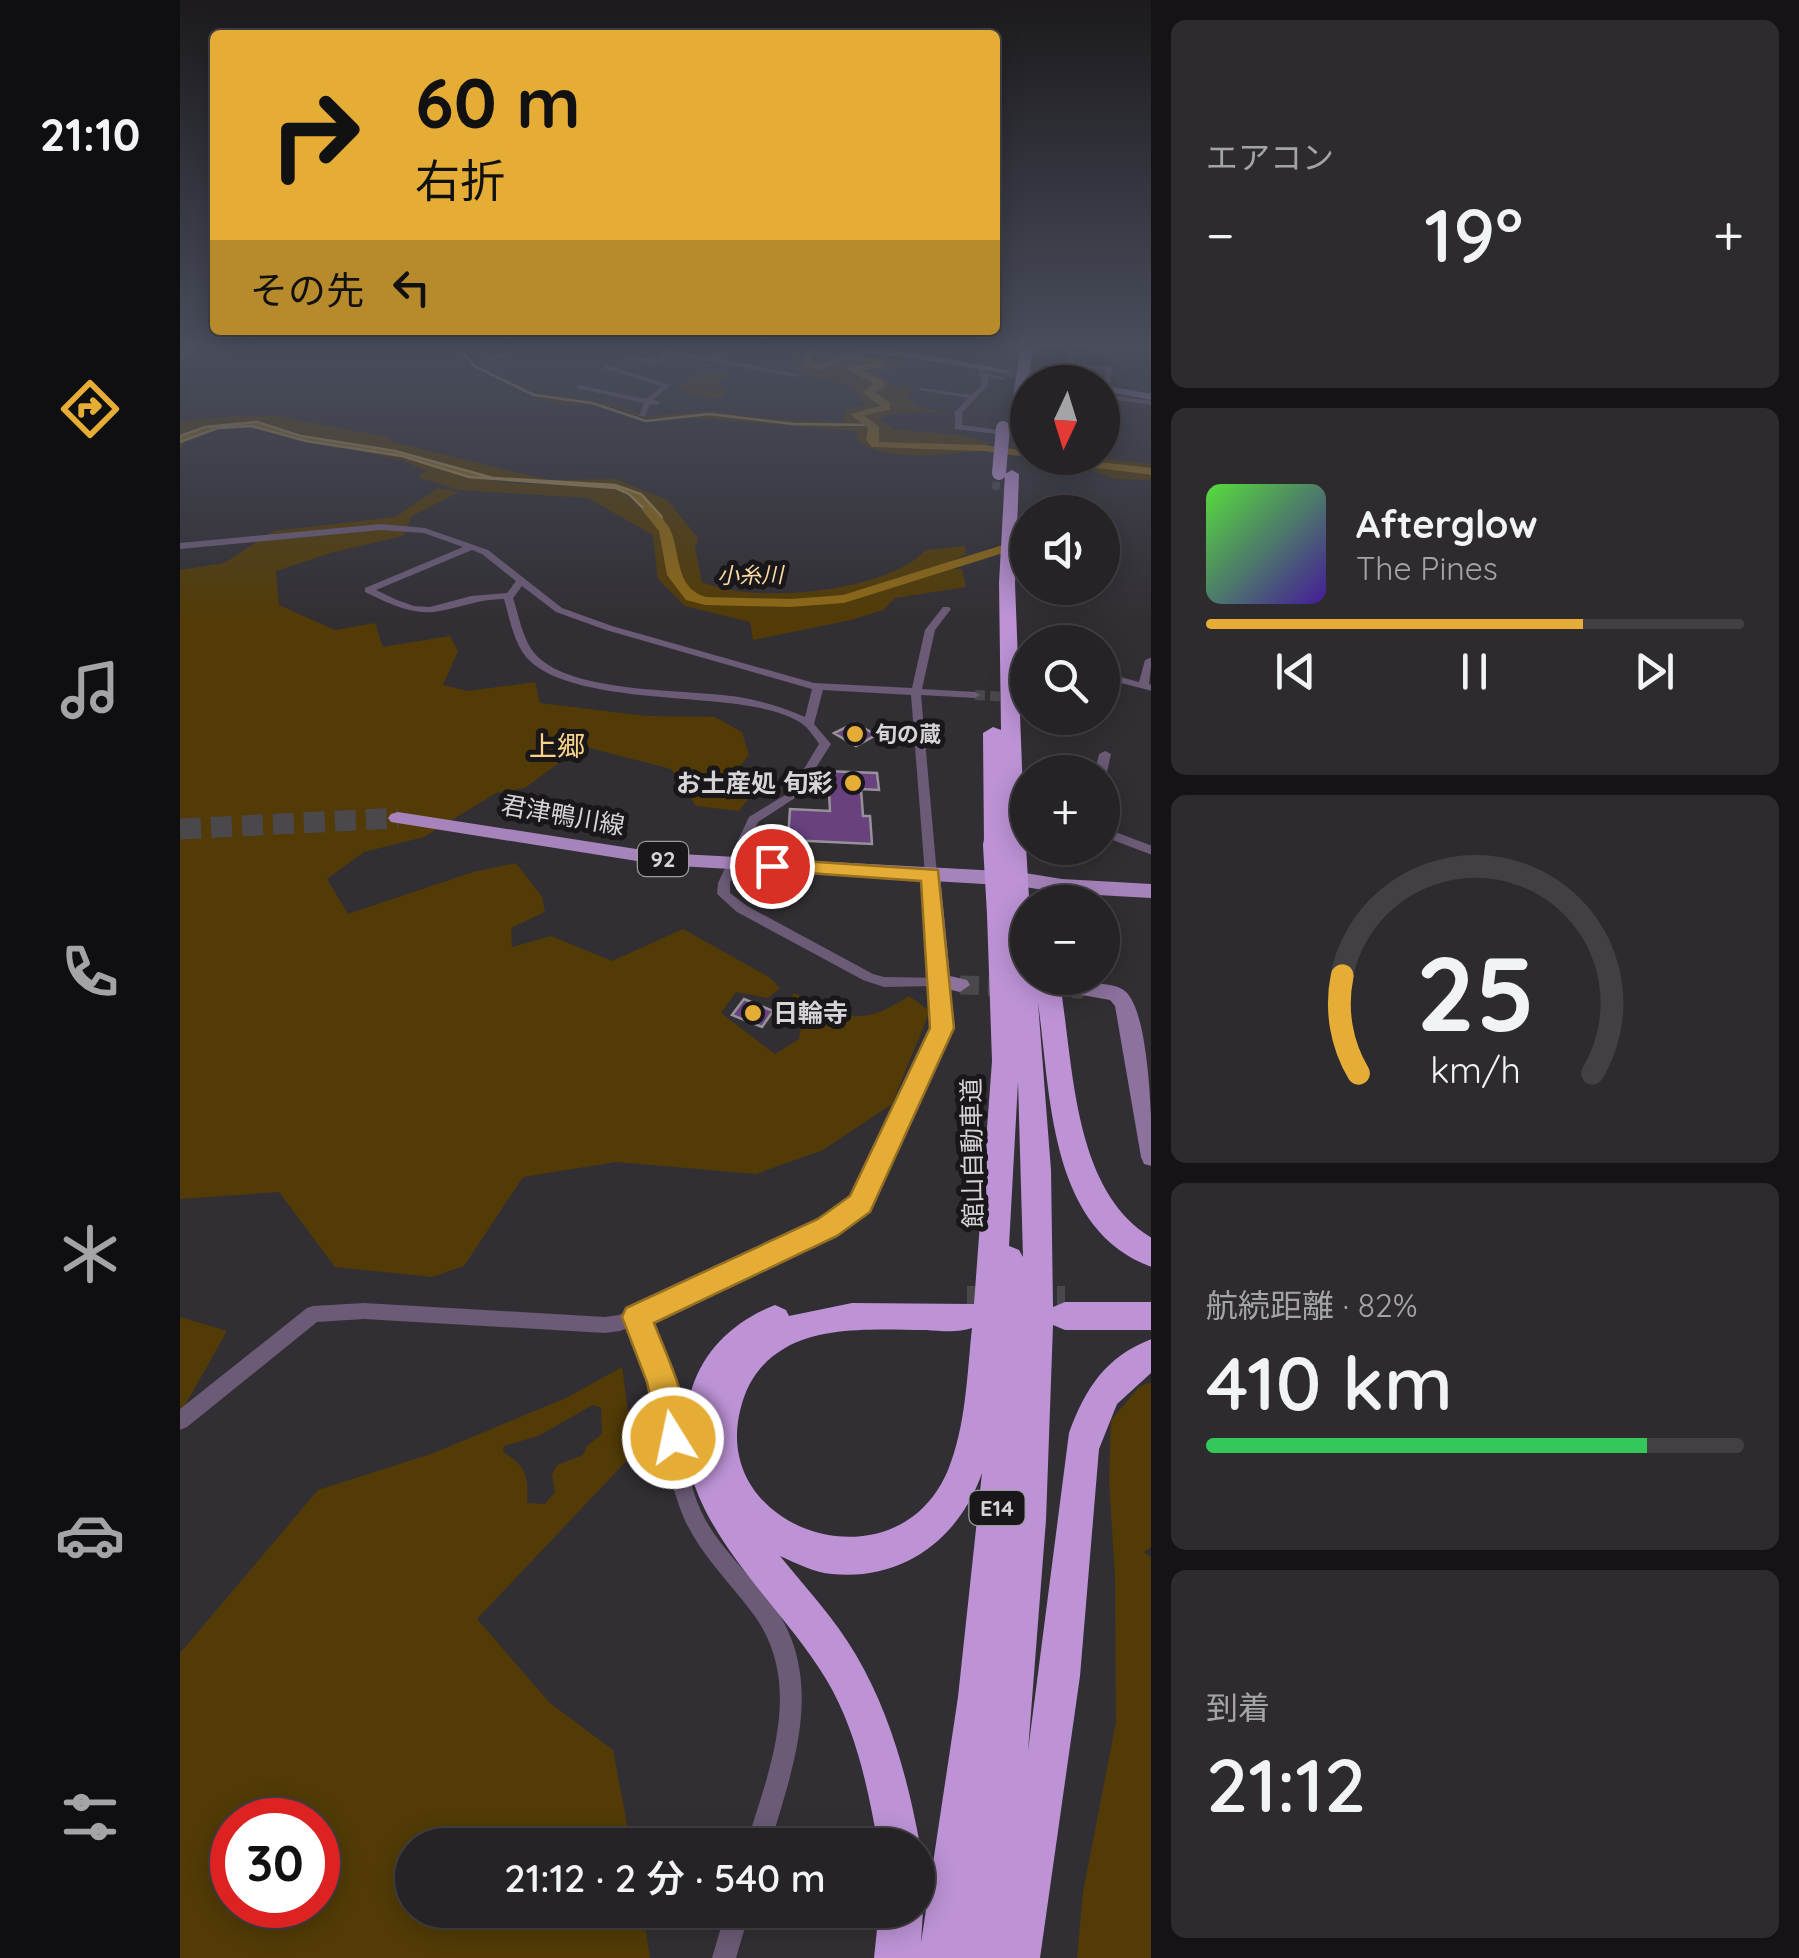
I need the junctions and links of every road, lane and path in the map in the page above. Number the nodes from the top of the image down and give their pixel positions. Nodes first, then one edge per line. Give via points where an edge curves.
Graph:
1 (1010, 450) edge
2 (180, 546) edge
3 (472, 546) junction
4 (521, 582) junction
5 (1001, 582) junction
6 (510, 596) junction
7 (946, 609) dead end
8 (1150, 660) edge
9 (1120, 679) edge
10 (1148, 686) edge
11 (818, 687) junction
12 (916, 693) junction
13 (976, 695) tunnel mouth
14 (809, 723) junction
15 (1011, 755) edge
16 (398, 818) tunnel mouth
17 (1010, 820) edge
18 (1120, 838) edge
19 (1151, 850) edge
20 (734, 863) junction
21 (931, 875) junction
22 (1019, 879) junction
23 (1151, 880) edge
24 (1151, 891) edge
25 (951, 983) junction
26 (1011, 995) edge
27 (1023, 995) edge
28 (1049, 995) edge
29 (1117, 995) edge
30 (1006, 1055) junction
31 (1151, 1151) edge
32 (1151, 1253) edge
33 (1151, 1302) edge
34 (1151, 1316) edge
35 (636, 1317) junction
36 (1151, 1354) edge
37 (180, 1422) edge
38 (763, 1828) edge
39 (896, 1828) edge
40 (733, 1928) edge
41 (900, 1928) edge
42 (724, 1958) edge
43 (897, 1958) edge
44 (941, 1958) edge
45 (982, 1958) edge
46 (1017, 1958) edge

1 - 5 highway, 館山自動車道 / E14
2 - 3 street via 382,528 425,531
3 - 4 street
3 - 6 street via 368,590 426,612
4 - 6 street
4 - 11 street via 584,620
5 - 15 highway, 館山自動車道 / E14
5 - 17 highway, 館山自動車道 / E14
6 - 14 street via 532,658 552,670 620,690 746,702
7 - 12 street via 930,630
8 - 10 street
9 - 10 street
11 - 12 street
11 - 14 street
12 - 13 street
12 - 21 street
14 - 20 street via 824,744 794,794 753,820
16 - 20 main road, 君津鴨川線 / 92 via 662,859
18 - 19 street
20 - 21 main road, 君津鴨川線 / 92
20 - 25 street via 723,894 742,909 876,980
21 - 22 main road, 君津鴨川線 / 92
21 - 25 street
22 - 23 main road, 君津鴨川線 / 92
22 - 24 main road, 君津鴨川線 / 92
25 - 35 street via 942,1028 860,1204 828,1228
26 - 30 highway, 館山自動車道 / E14
27 - 45 highway, 館山自動車道 / E14 via 1036,1164 1035,1374 1014,1689
28 - 32 highway via 1081,1182 1116,1230
29 - 31 street via 1125,1003
30 - 39 highway via 985,1359 968,1459 954,1497 929,1530 870,1559 830,1559 796,1549 748,1512 728,1479 719,1420 733,1379 758,1348 783,1333 818,1322 966,1308 842,1304 771,1322 743,1338 722,1362 700,1420 710,1483 727,1515 830,1650 870,1726
30 - 44 highway, 館山自動車道 / E14 via 1007,1364 998,1492
33 - 34 highway via 1065,1309
35 - 37 street via 605,1325 312,1314
35 - 38 street via 662,1382 677,1465 699,1528 774,1626 790,1665 786,1742
36 - 46 highway via 1109,1384 1082,1449 1060,1676
40 - 42 street
41 - 43 highway

